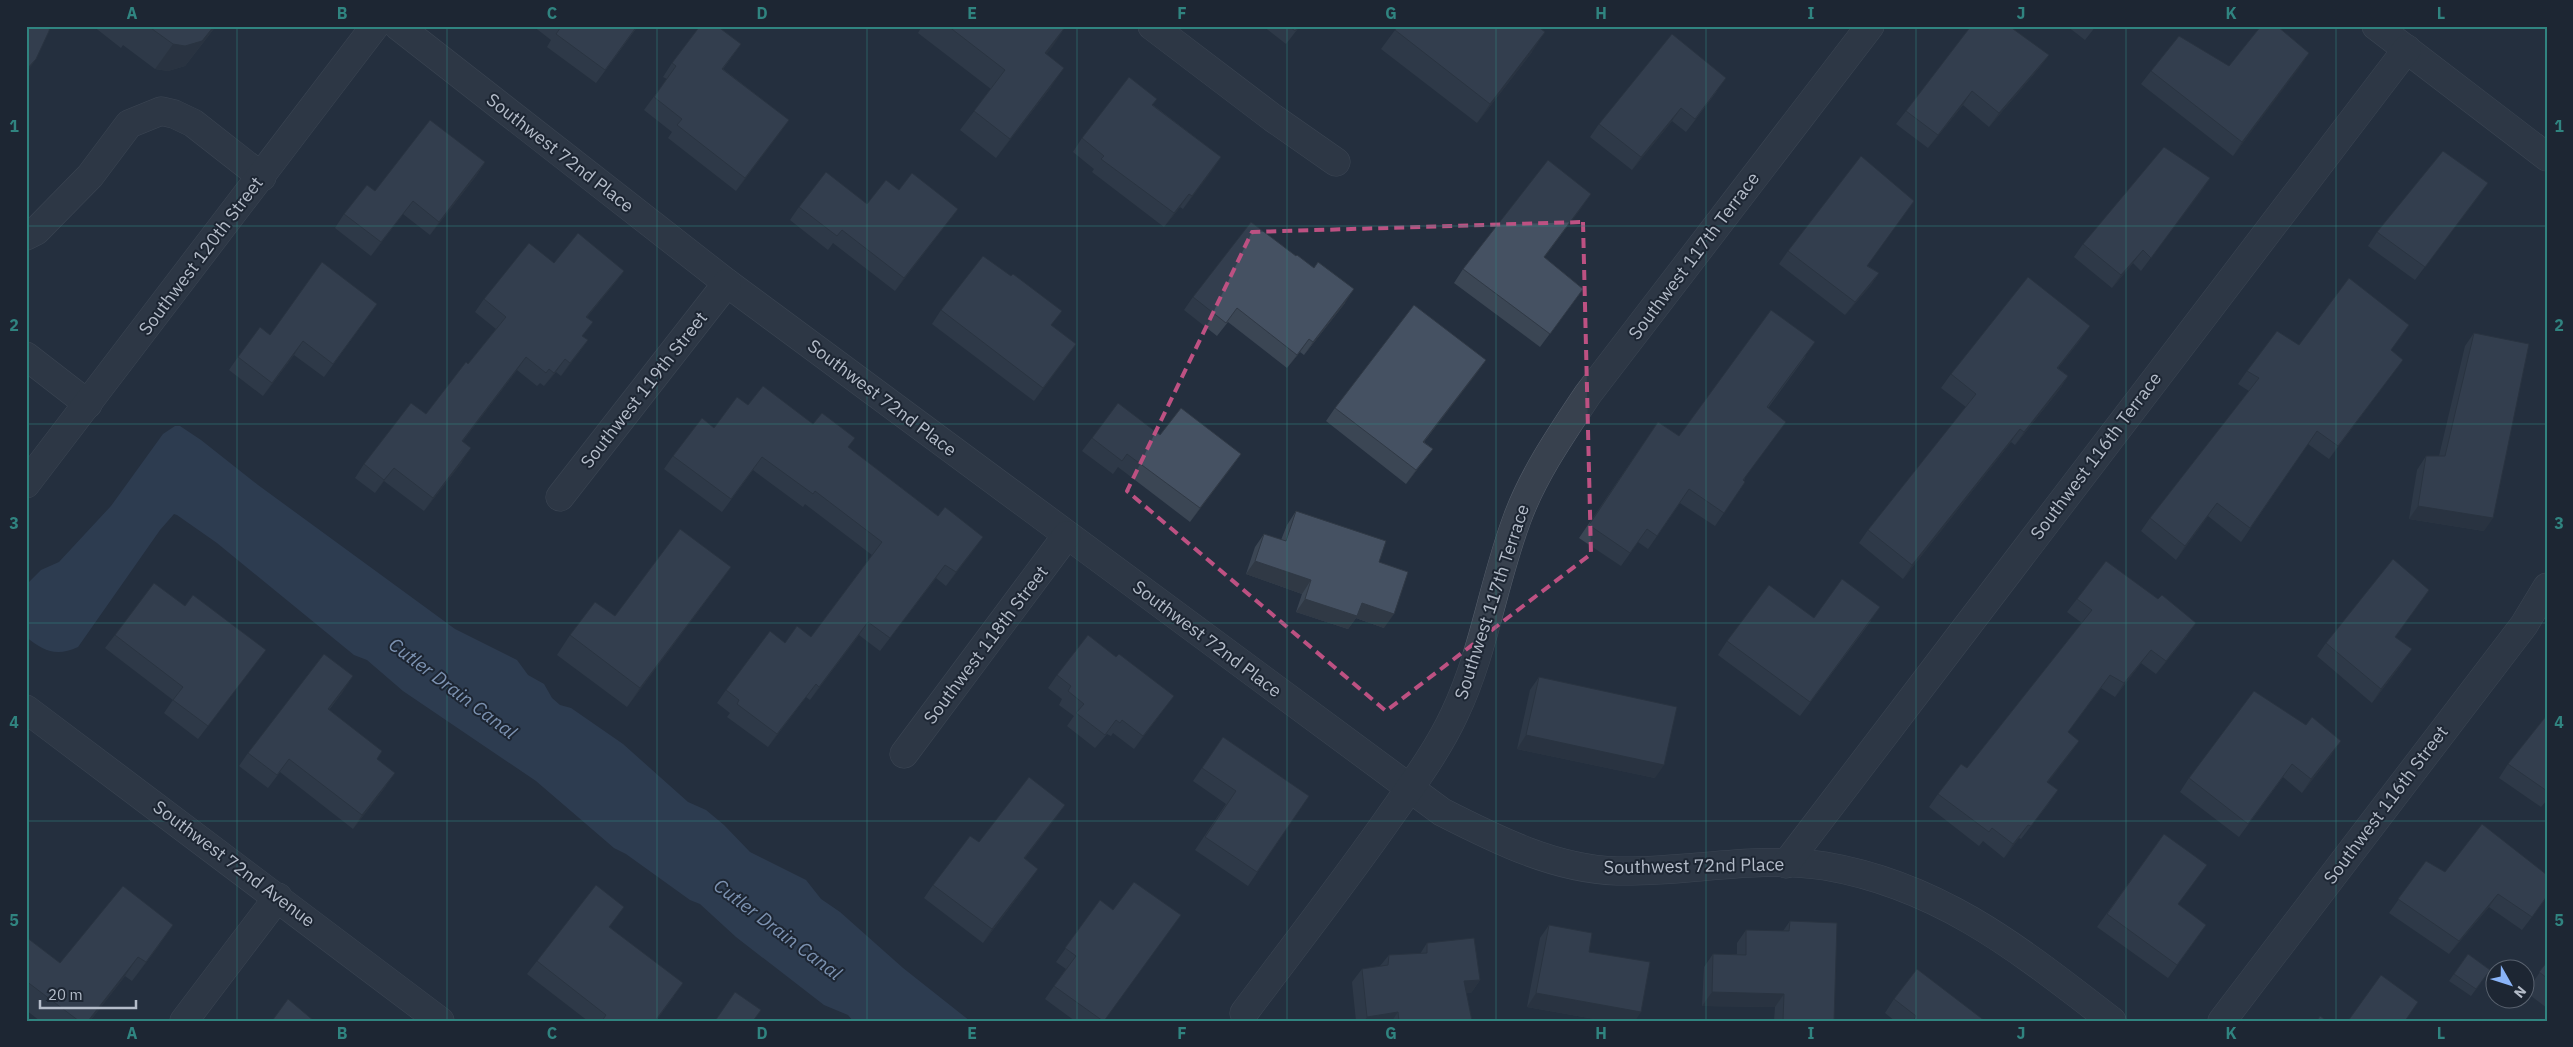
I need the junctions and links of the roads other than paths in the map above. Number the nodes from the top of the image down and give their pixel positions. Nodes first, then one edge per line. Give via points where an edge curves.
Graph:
1 (375, 26) edge
2 (398, 26) edge
3 (1152, 26) edge
4 (1870, 26) edge
5 (2376, 26) edge
6 (2407, 49) junction
7 (2547, 157) edge
8 (1336, 162) dead end
9 (262, 177) junction
10 (26, 236) edge
11 (727, 283) junction
12 (26, 356) edge
13 (88, 404) junction
14 (26, 484) edge
15 (560, 497) dead end
16 (1068, 535) junction
17 (2547, 587) edge
18 (26, 709) edge
19 (904, 754) dead end
20 (1409, 788) junction
21 (1786, 864) junction
22 (278, 897) junction
23 (1244, 1013) dead end
24 (184, 1021) edge
25 (440, 1021) edge
26 (2112, 1021) edge
27 (2222, 1021) edge

1 - 9 street, Southwest 120th Street
2 - 11 street, Southwest 72nd Place
3 - 8 street
4 - 20 street, Southwest 117th Terrace via 1588,394 1563,432 1518,516 1476,658 1455,713
5 - 6 street
6 - 7 street
6 - 21 street, Southwest 116th Terrace
9 - 10 street via 193,123 160,111 129,124 85,182 36,231
9 - 13 street, Southwest 120th Street
11 - 15 street, Southwest 119th Street
11 - 16 street, Southwest 72nd Place
12 - 13 street
13 - 14 street, Southwest 120th Street
16 - 19 street, Southwest 118th Street
16 - 20 street, Southwest 72nd Place
17 - 27 street, Southwest 116th Street via 2524,625
18 - 22 street, Southwest 72nd Avenue
20 - 21 street, Southwest 72nd Place via 1442,812 1498,840 1572,864 1624,870
20 - 23 street, Southwest 117th Terrace
21 - 26 street, Southwest 72nd Place via 1853,872 1946,905 2013,946
22 - 24 street
22 - 25 street, Southwest 72nd Avenue

